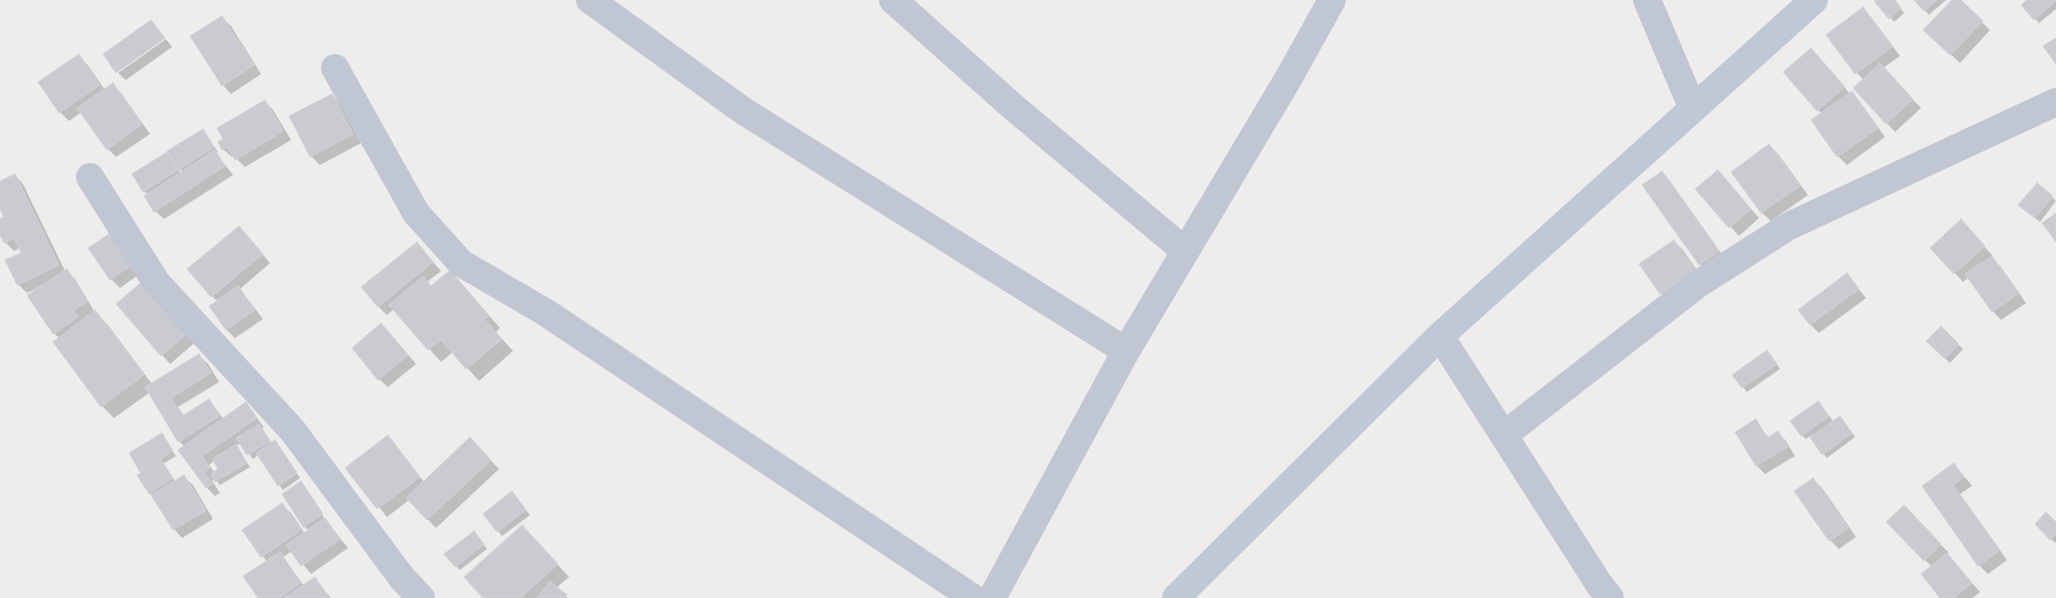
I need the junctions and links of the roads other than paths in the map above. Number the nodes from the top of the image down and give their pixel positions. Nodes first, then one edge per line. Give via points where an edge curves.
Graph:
1 (590, 0) edge
2 (893, 0) edge
3 (1332, 0) edge
4 (1648, 0) edge
5 (1814, 0) edge
6 (335, 68) dead end
7 (2056, 102) edge
8 (1693, 109) junction
9 (90, 177) dead end
10 (1185, 250) junction
11 (1440, 336) junction
12 (1126, 351) junction
13 (1504, 435) junction
14 (421, 598) edge
15 (973, 598) edge
16 (992, 598) edge
17 (1176, 598) edge
18 (1610, 598) edge

1 - 12 street via 742,110
2 - 10 street via 1012,106
3 - 10 street
4 - 8 street
5 - 8 street
6 - 15 street via 416,213 461,263 544,312
7 - 13 street via 1789,226 1698,284
8 - 11 street
9 - 14 street via 156,282 293,431 402,578
10 - 12 street
11 - 13 street
11 - 17 street
12 - 16 street
13 - 18 street

